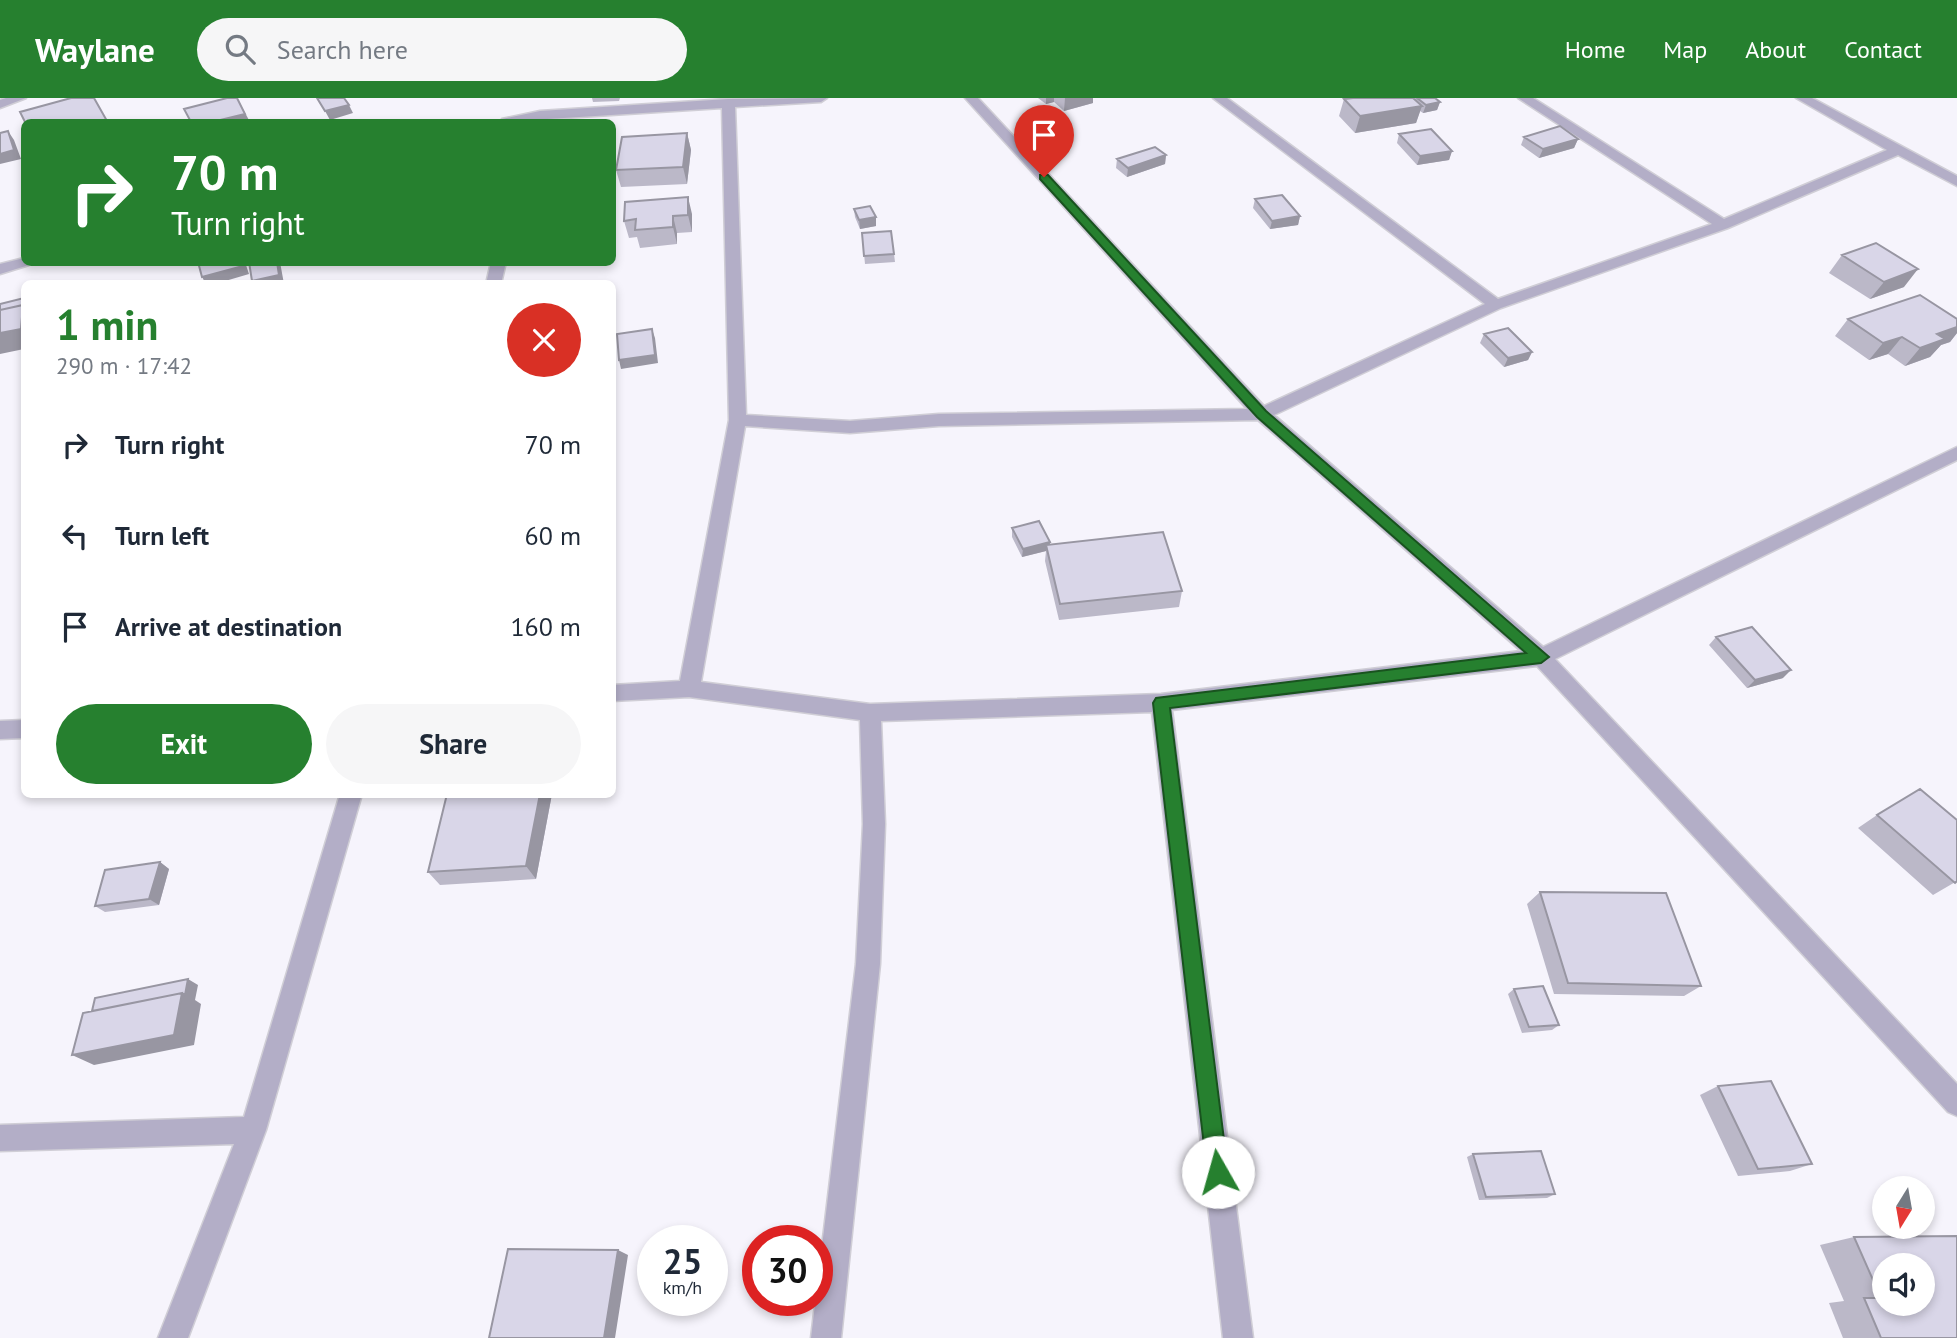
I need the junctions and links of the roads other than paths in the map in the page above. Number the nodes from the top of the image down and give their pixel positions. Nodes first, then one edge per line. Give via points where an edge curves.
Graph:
1 (20, 98) edge
2 (544, 98) edge
3 (821, 98) edge
4 (971, 98) edge
5 (1219, 98) edge
6 (1524, 98) edge
7 (1802, 98) edge
8 (728, 103) junction
9 (0, 104) edge
10 (539, 119) edge
11 (1896, 151) junction
12 (1957, 182) edge
13 (1723, 225) junction
14 (21, 263) edge
15 (0, 269) edge
16 (1496, 305) junction
17 (1262, 414) junction
18 (738, 420) junction
19 (1957, 453) edge
20 (1541, 657) junction
21 (689, 689) junction
22 (616, 693) edge
23 (1161, 703) junction
24 (870, 713) junction
25 (21, 729) edge
26 (0, 730) edge
27 (350, 798) edge
28 (1957, 1103) edge
29 (253, 1130) junction
30 (0, 1138) edge
31 (173, 1338) edge
32 (826, 1338) edge
33 (1238, 1338) edge

1 - 9 street
2 - 10 street
3 - 8 street
4 - 17 street
5 - 16 street
6 - 13 street
7 - 11 street
8 - 10 street
8 - 18 street
11 - 12 street
11 - 13 street
13 - 16 street
14 - 15 street
16 - 17 street
17 - 18 street via 939,420 849,427
17 - 20 street
18 - 21 street
19 - 20 street
20 - 23 street
20 - 28 street
21 - 22 street
21 - 24 street
23 - 24 street
23 - 33 street
24 - 32 street via 874,824 868,964
25 - 26 street
27 - 29 street
29 - 30 street
29 - 31 street

